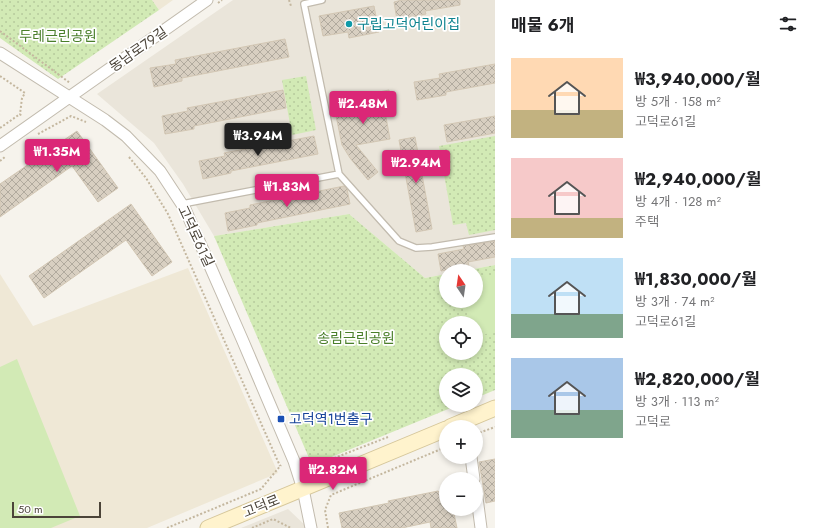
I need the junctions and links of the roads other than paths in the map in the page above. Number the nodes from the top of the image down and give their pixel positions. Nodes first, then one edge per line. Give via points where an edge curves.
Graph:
1 (207, 0) edge
2 (322, 0) edge
3 (0, 53) edge
4 (70, 97) junction
5 (0, 146) edge
6 (339, 174) junction
7 (182, 204) junction
8 (495, 237) edge
9 (495, 408) edge
10 (473, 420) edge
11 (439, 432) edge
12 (303, 489) junction
13 (479, 516) edge
14 (208, 528) edge
15 (311, 528) edge
16 (481, 528) edge

1 - 4 street, 동남로79길
2 - 6 lane via 304,4
3 - 4 street, 고덕로61길
4 - 5 street, 동남로79길
4 - 7 street, 고덕로61길 via 126,136 160,171
6 - 7 lane
6 - 8 lane via 399,241 416,248
7 - 12 street, 고덕로61길 via 294,461
9 - 10 main road
11 - 12 main road, 고덕로
12 - 14 main road, 고덕로
12 - 15 street, 고덕로61길
13 - 16 street

